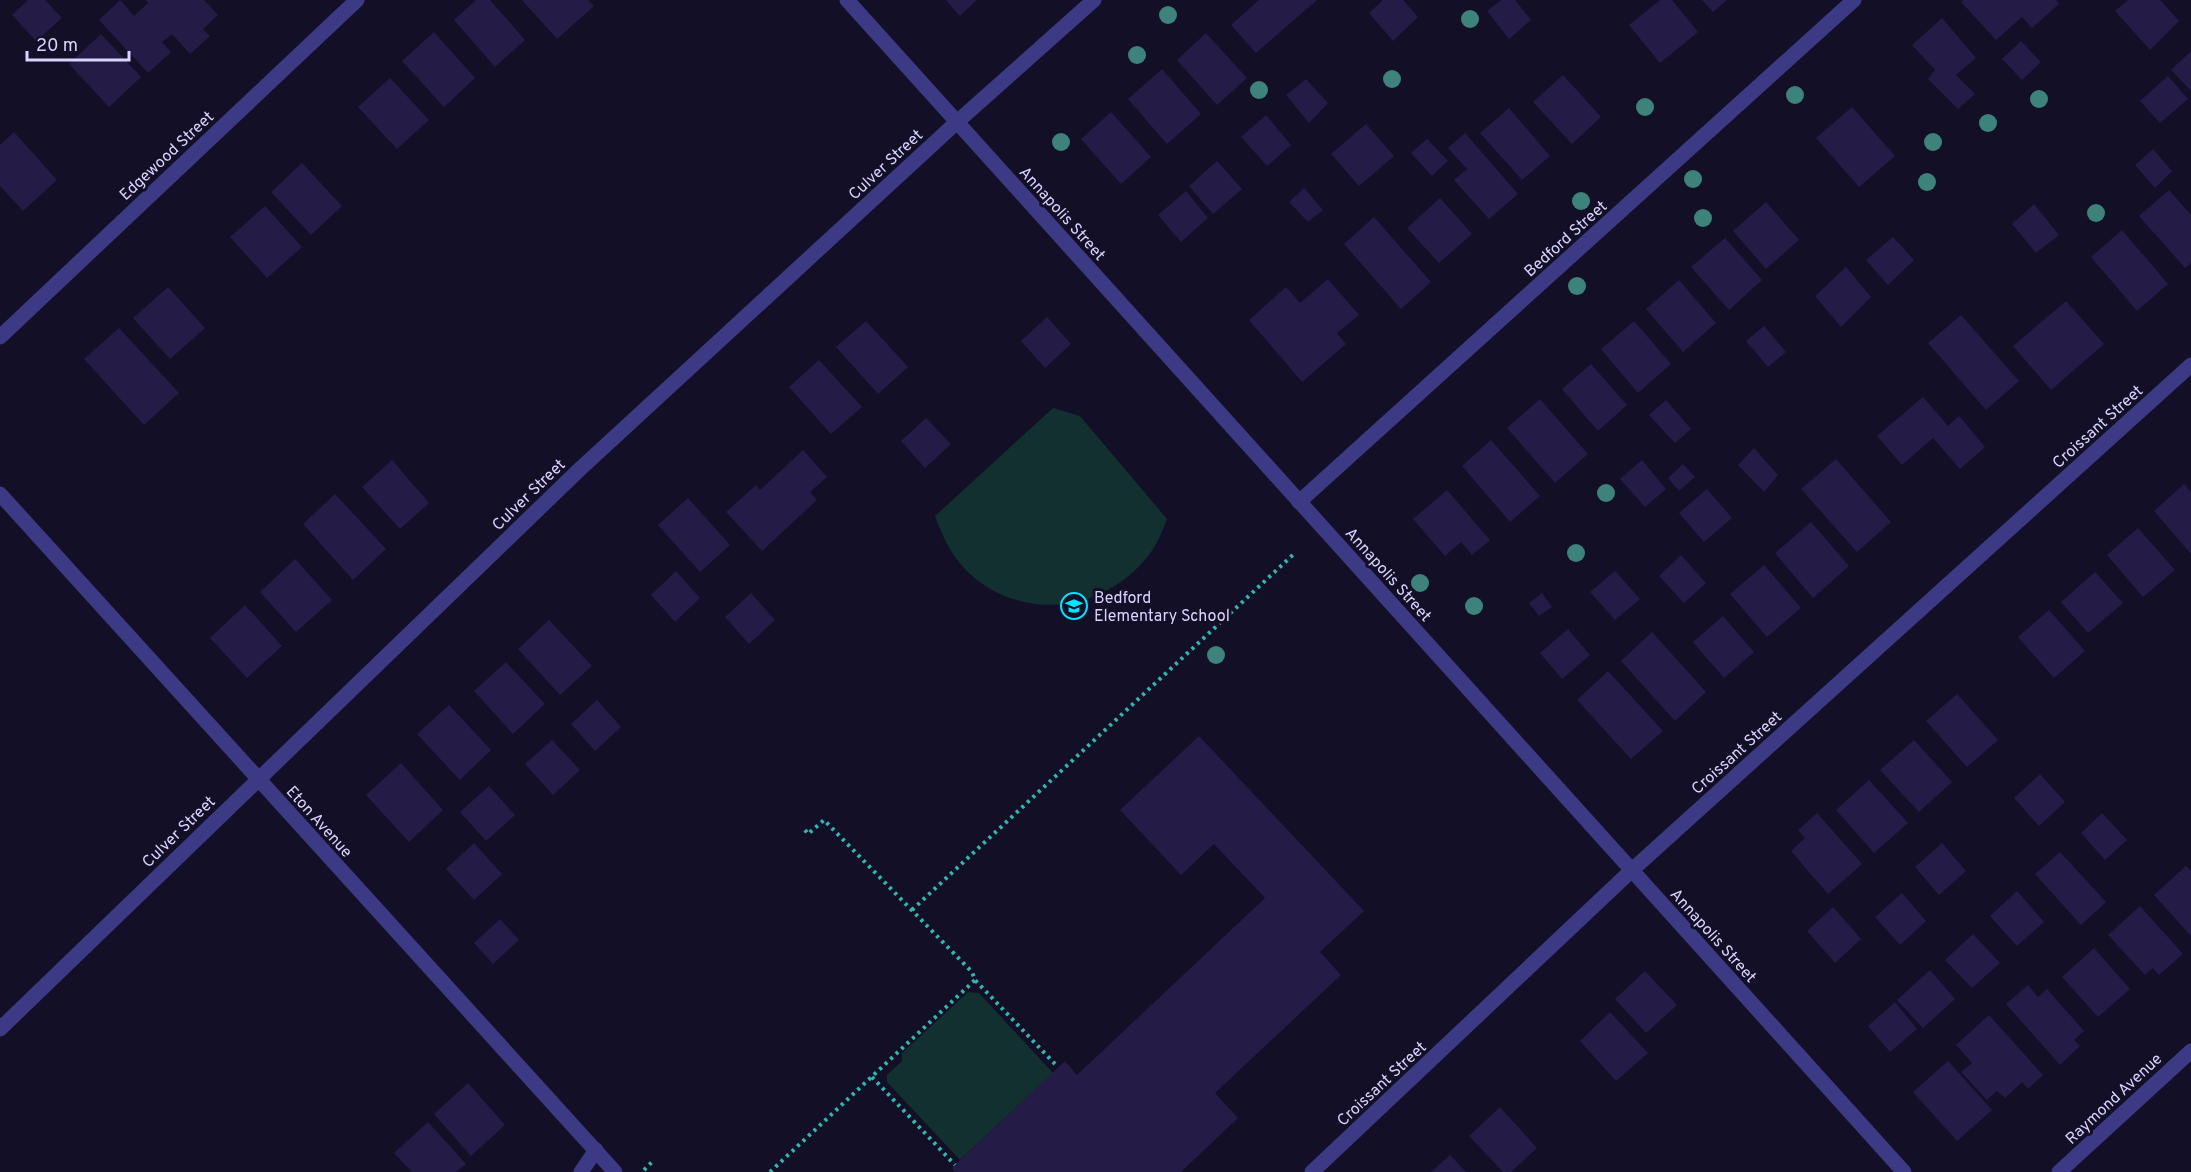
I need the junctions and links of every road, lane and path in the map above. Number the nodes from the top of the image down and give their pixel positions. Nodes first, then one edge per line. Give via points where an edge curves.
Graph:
1 (357, 0) edge
2 (847, 0) edge
3 (1094, 0) edge
4 (1854, 0) edge
5 (957, 122) junction
6 (0, 337) edge
7 (2191, 365) edge
8 (0, 494) edge
9 (1299, 502) junction
10 (1296, 552) dead end
11 (258, 779) junction
12 (805, 830) dead end
13 (1632, 870) junction
14 (912, 910) junction
15 (975, 980) junction
16 (0, 1029) edge
17 (2191, 1051) edge
18 (1055, 1064) dead end
19 (872, 1077) junction
20 (596, 1150) junction
21 (652, 1162) dead end
22 (955, 1165) dead end
23 (644, 1170) dead end
24 (581, 1172) edge
25 (615, 1172) edge
26 (770, 1172) edge
27 (1312, 1172) edge
28 (1904, 1172) edge
29 (2059, 1172) edge

1 - 6 street, Edgewood Street
2 - 5 street, Annapolis Street
3 - 5 street, Culver Street
4 - 9 street, Bedford Street
5 - 9 street, Annapolis Street
5 - 11 street, Culver Street via 580,469
7 - 13 street, Croissant Street
8 - 11 street, Eton Avenue
9 - 13 street, Annapolis Street
10 - 14 path
11 - 16 street, Culver Street
11 - 20 street, Eton Avenue
12 - 14 path via 808,834 824,820
13 - 27 street, Croissant Street
13 - 28 street, Annapolis Street
14 - 15 path via 972,972
15 - 18 path
15 - 19 path
17 - 29 street, Raymond Avenue
19 - 22 path
19 - 26 path
20 - 24 street
20 - 25 street, Eton Avenue
21 - 23 path

